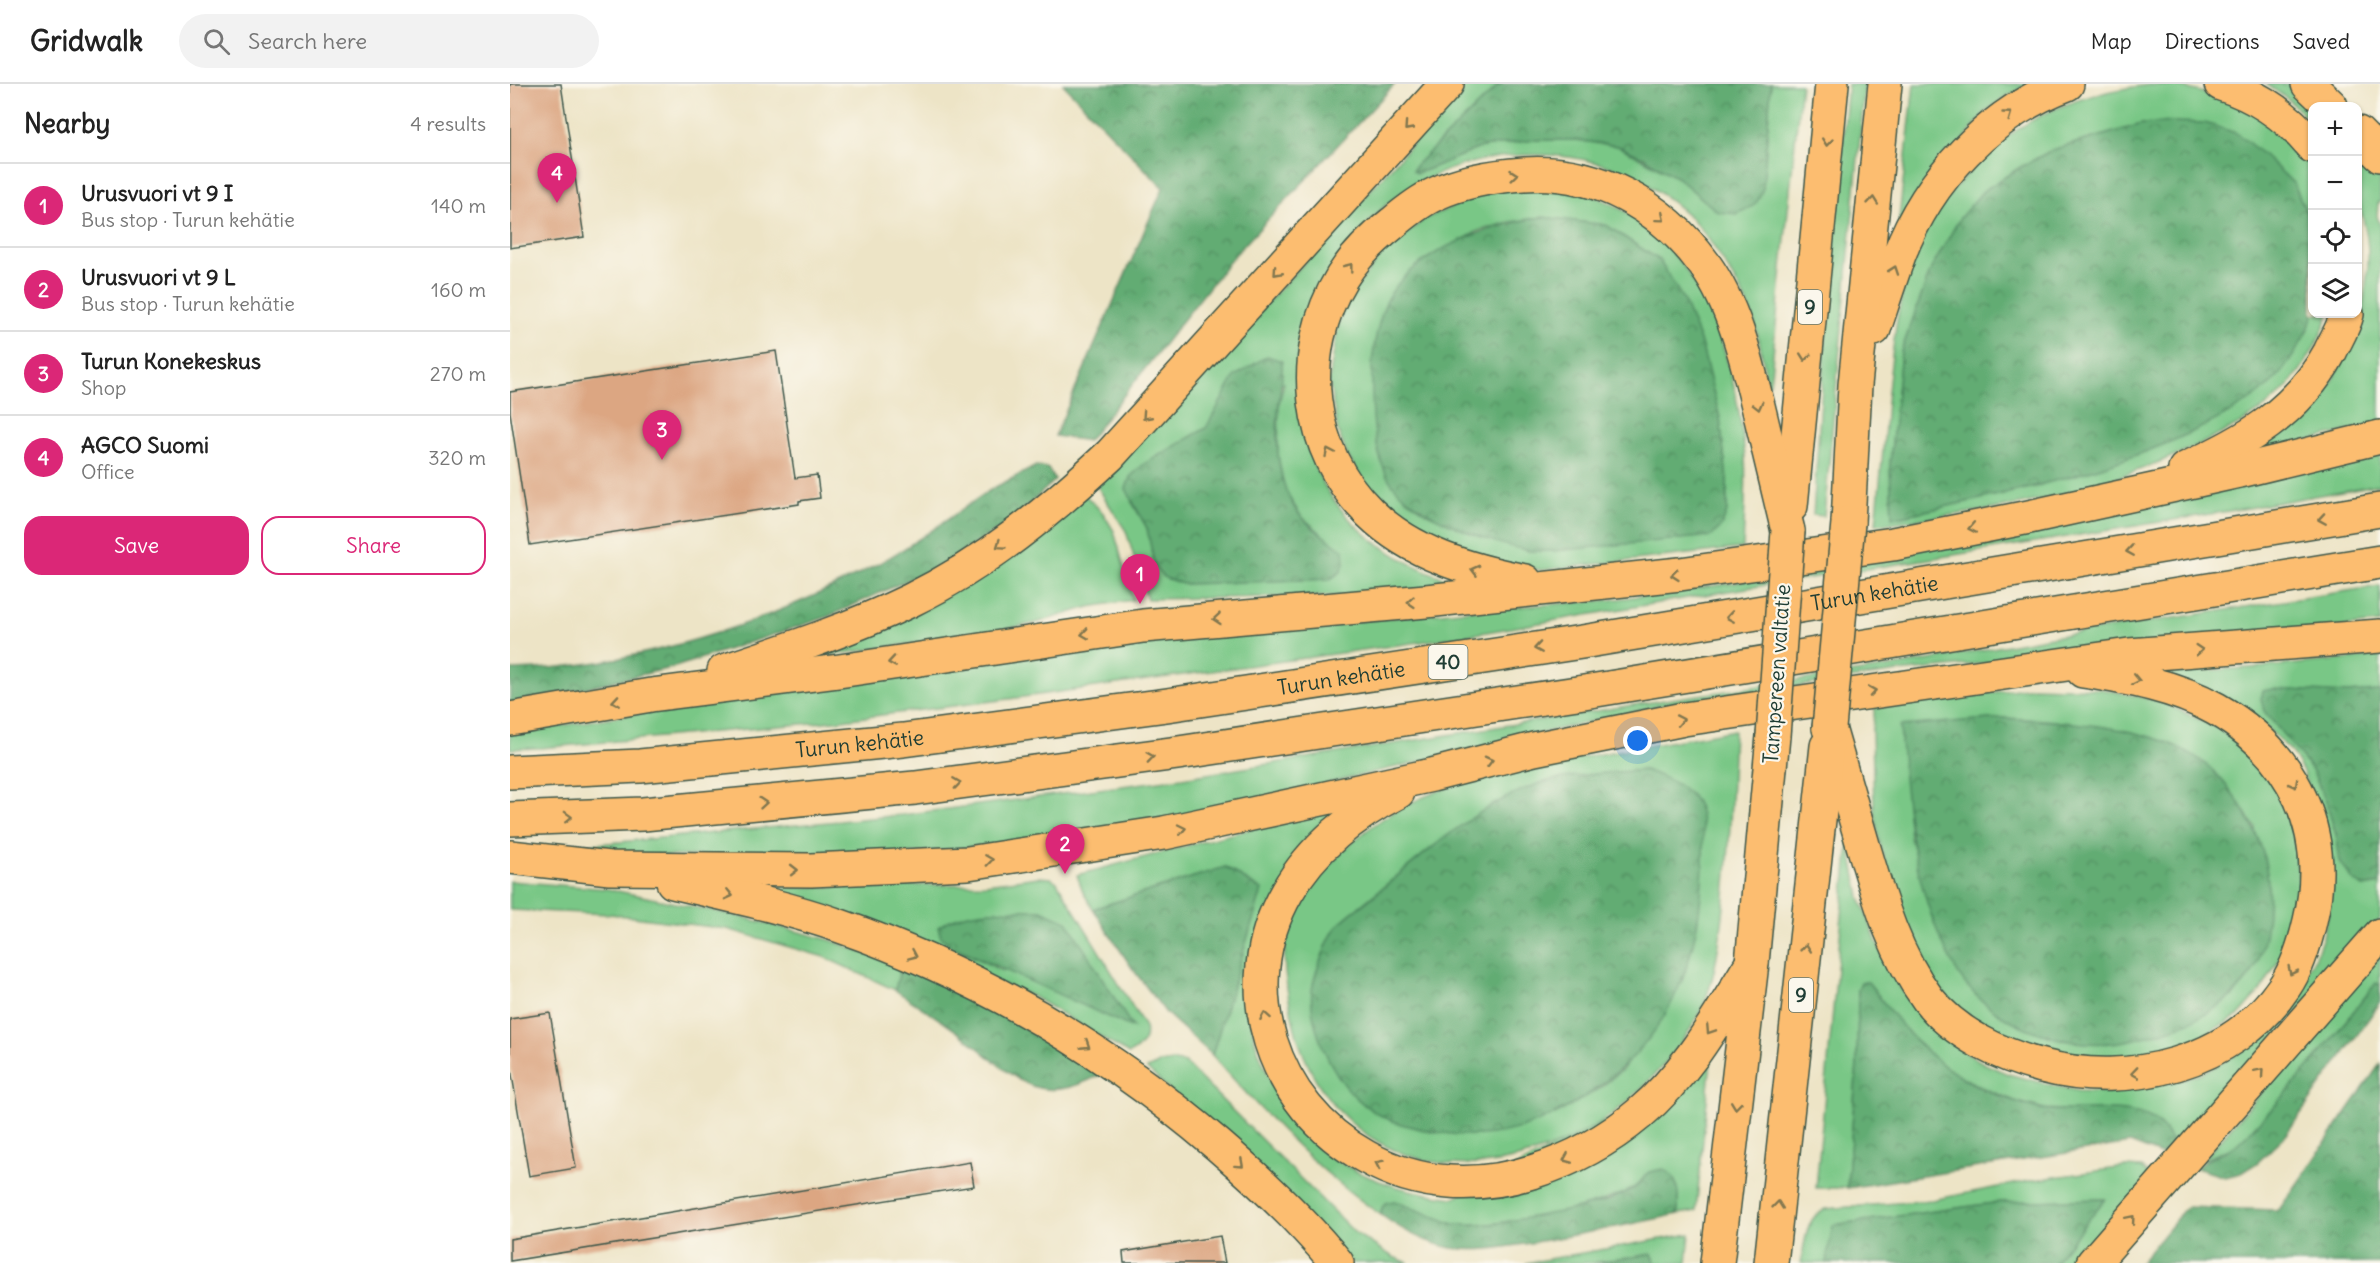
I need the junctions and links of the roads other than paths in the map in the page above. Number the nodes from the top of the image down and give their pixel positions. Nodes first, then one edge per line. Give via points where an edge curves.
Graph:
1 (1447, 84) edge
2 (1832, 84) edge
3 (1885, 84) edge
4 (2067, 84) edge
5 (2221, 84) edge
6 (2308, 84) edge
7 (2327, 102) edge
8 (2362, 137) edge
9 (2308, 140) edge
10 (2380, 155) edge
11 (2345, 318) edge
12 (1855, 385) junction
13 (2380, 437) edge
14 (2132, 495) junction
15 (2380, 510) edge
16 (1788, 531) junction
17 (2380, 562) edge
18 (1553, 586) junction
19 (2380, 636) edge
20 (2058, 666) junction
21 (651, 695) junction
22 (510, 719) edge
23 (1829, 728) junction
24 (510, 772) edge
25 (1432, 775) junction
26 (510, 819) edge
27 (510, 857) edge
28 (610, 868) junction
29 (2380, 935) edge
30 (1752, 963) junction
31 (1337, 1263) edge
32 (1717, 1263) edge
33 (1772, 1263) edge
34 (2093, 1263) edge

1 -> 21 highway via 1110,455 1063,499 968,567 912,599 798,646
2 -> 16 highway, Tampereen valtatie / 9
12 -> 3 highway, 9
12 -> 4 highway via 1900,254 1941,182 1963,154 1999,121 2032,98
5 - 9 highway via 2261,100
6 - 7 highway
8 - 10 highway
11 - 14 highway via 2321,368 2275,418 2225,451
12 - 23 highway, 9, bridge via 1848,523
13 - 14 highway
14 -> 18 highway via 1893,544 1680,574
15 -> 24 highway, Turun kehätie / 40 via 1582,642 1156,706 903,740 640,766
18 -> 16 highway via 1503,577 1436,557 1391,531 1345,483 1325,445 1315,409 1312,372 1317,340 1342,276 1369,243 1417,204 1474,182 1540,173 1581,178 1646,206 1680,236 1705,265 1734,326 1751,378
16 - 30 highway, Tampereen valtatie / 9, bridge
26 -> 17 highway, 40 via 643,814 915,788 1178,753 1584,692
18 -> 21 highway via 1143,626
20 -> 19 highway via 2129,655
20 -> 23 highway via 2163,686 2217,709 2256,737 2275,757 2293,781 2311,825 2316,848 2313,910 2285,986 2240,1032 2179,1065 2118,1075 2057,1070 1983,1044 1941,1012 1910,972 1887,923
25 -> 20 highway via 1533,749 1684,719
21 -> 22 highway
33 -> 23 highway, 9
28 -> 25 highway via 811,870 968,863 1164,833
30 -> 25 highway via 1674,1079 1640,1114 1582,1152 1526,1174 1478,1183 1413,1176 1359,1154 1320,1124 1296,1096 1280,1068 1263,1004 1264,960 1286,892 1326,843 1378,802
27 - 28 highway
28 -> 31 highway via 759,901 839,926 973,982 1054,1025 1125,1070 1181,1113 1311,1230
34 -> 29 highway
30 -> 32 highway, Tampereen valtatie / 9

